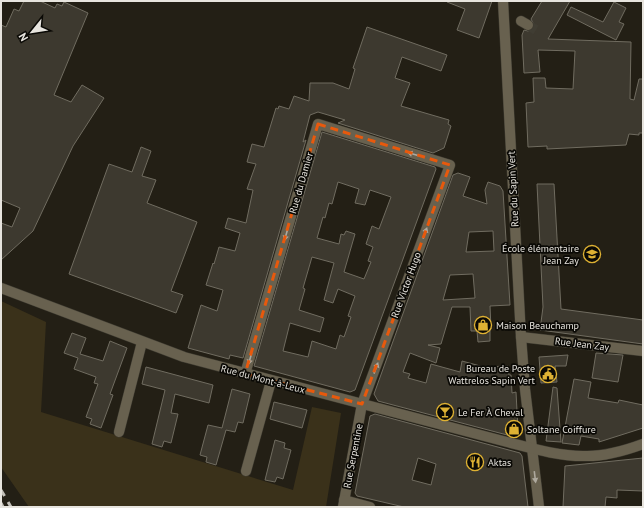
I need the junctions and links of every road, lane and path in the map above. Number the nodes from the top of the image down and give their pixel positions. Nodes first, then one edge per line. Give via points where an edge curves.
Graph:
1 (503, 1) edge
2 (450, 165) joint
3 (1, 288) edge
4 (521, 337) junction
5 (142, 342) junction
6 (643, 351) edge
7 (246, 374) junction
8 (271, 381) junction
9 (362, 404) junction
10 (119, 432) dead end
11 (643, 444) edge
12 (532, 448) junction
13 (246, 471) dead end
14 (343, 504) edge
15 (370, 507) edge
16 (539, 507) edge

1 - 4 street, Rue du Sapin Vert
2 -> 7 street, Rue du Damier via 318,124
9 -> 2 street, Rue Victor Hugo
3 - 5 street, Rue du Mont-à-Leux
4 - 6 street, Rue Jean Zay
4 - 12 street, Rue du Sapin Vert
5 - 7 street, Rue du Mont-à-Leux via 184,358
5 - 10 street
7 - 8 street, Rue du Mont-à-Leux
8 - 9 street, Rue du Mont-à-Leux
8 - 13 street
9 - 12 street, Rue du Mont-à-Leux
9 - 14 street, Rue Serpentine
11 - 12 street, Rue du Mont-à-Leux via 611,453 584,456
12 -> 16 street, Rue du Sapin Vert
14 - 15 street

